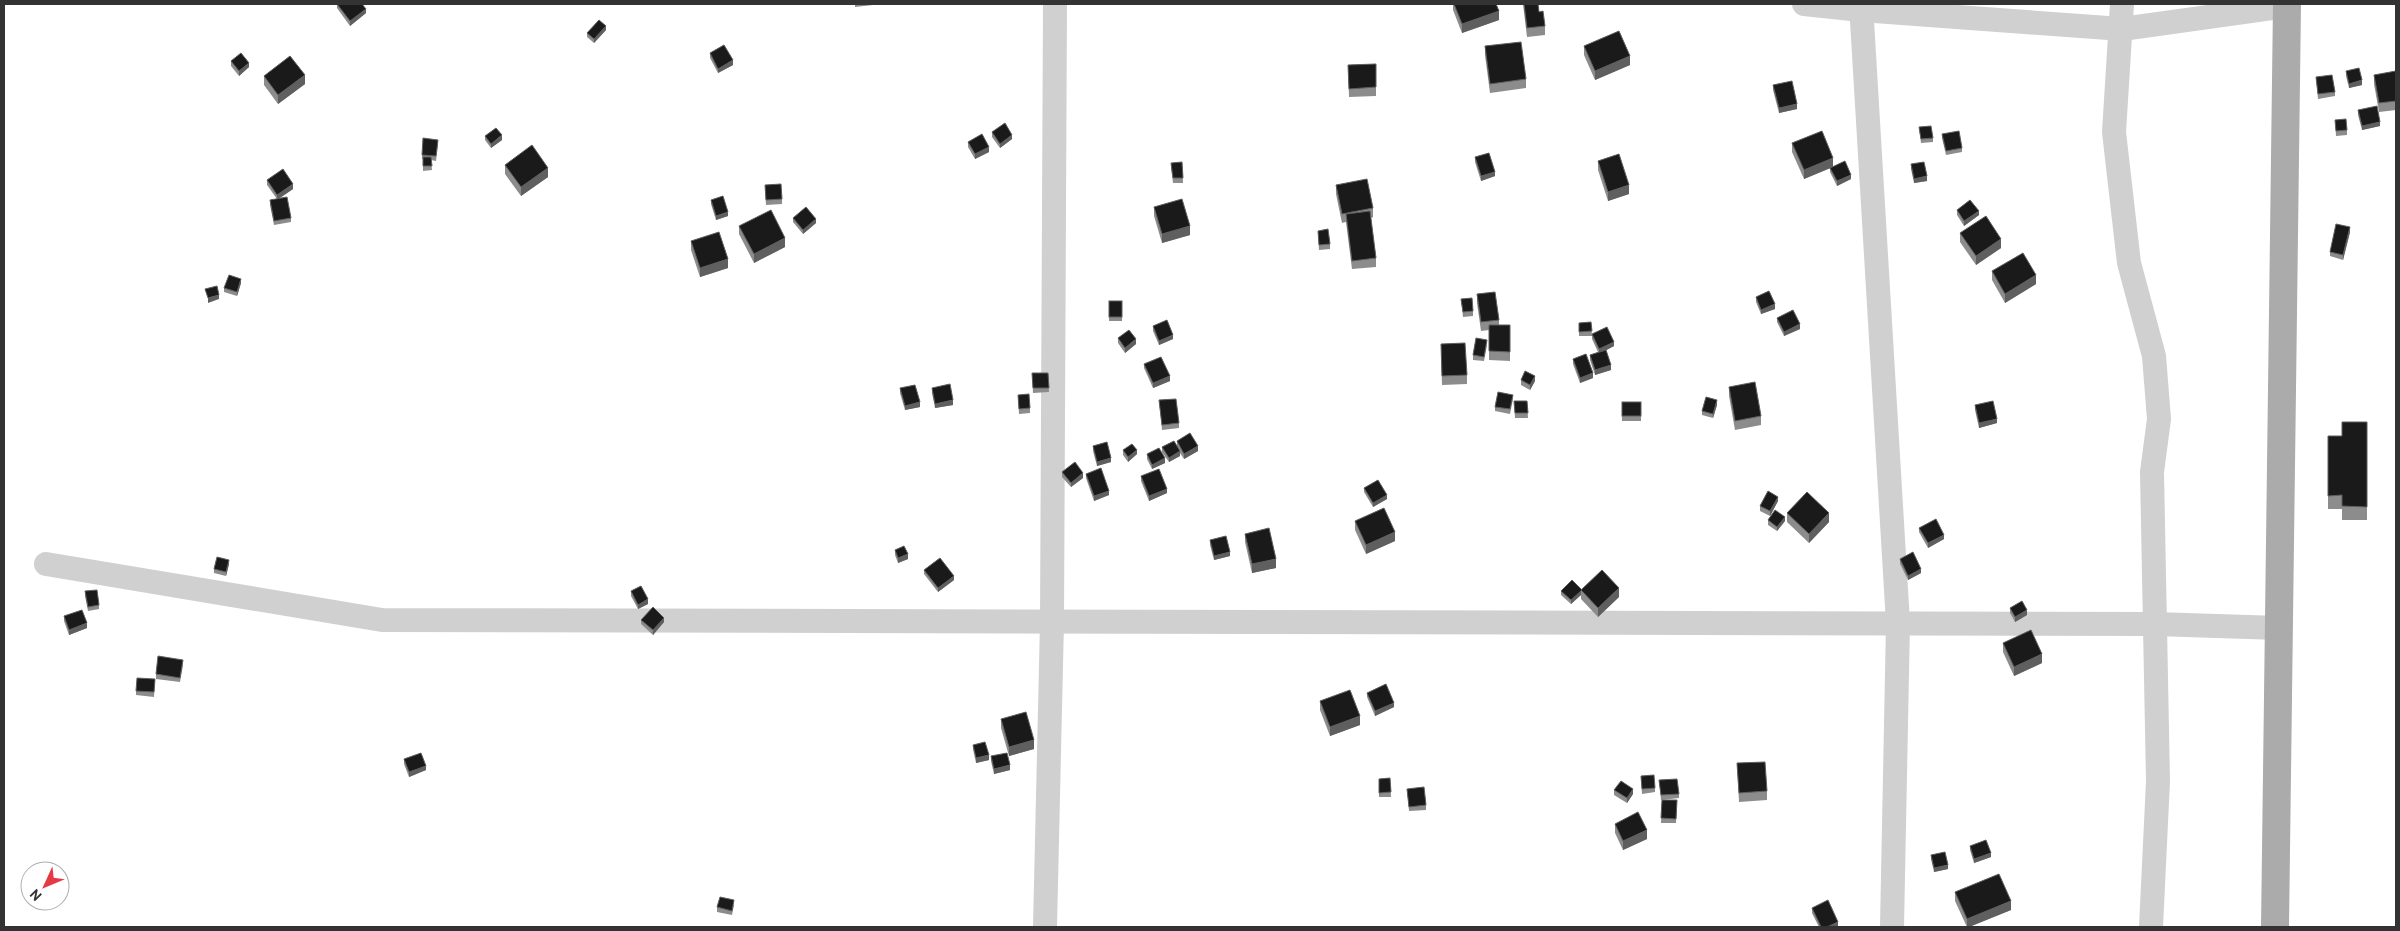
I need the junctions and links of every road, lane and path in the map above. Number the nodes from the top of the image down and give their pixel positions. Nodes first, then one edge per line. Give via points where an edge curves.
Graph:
1 (1055, 4) edge
2 (1804, 4) edge
3 (2122, 4) edge
4 (2287, 5) edge
5 (1861, 7) edge
6 (2122, 29) junction
7 (46, 564) dead end
8 (1052, 622) junction
9 (1898, 623) junction
10 (2155, 624) junction
11 (2279, 628) junction
12 (1045, 927) edge
13 (1892, 927) edge
14 (2151, 927) edge
15 (2275, 927) edge

1 - 8 street
2 - 5 street
3 - 6 street
4 - 6 street
4 - 11 main road
5 - 6 street
5 - 9 street
6 - 10 street via 2114,132 2129,263 2154,356 2159,419 2152,472
7 - 8 street via 382,620
8 - 9 street
8 - 12 street
9 - 10 street
9 - 13 street
10 - 11 street
10 - 14 street via 2158,781
11 - 15 main road

